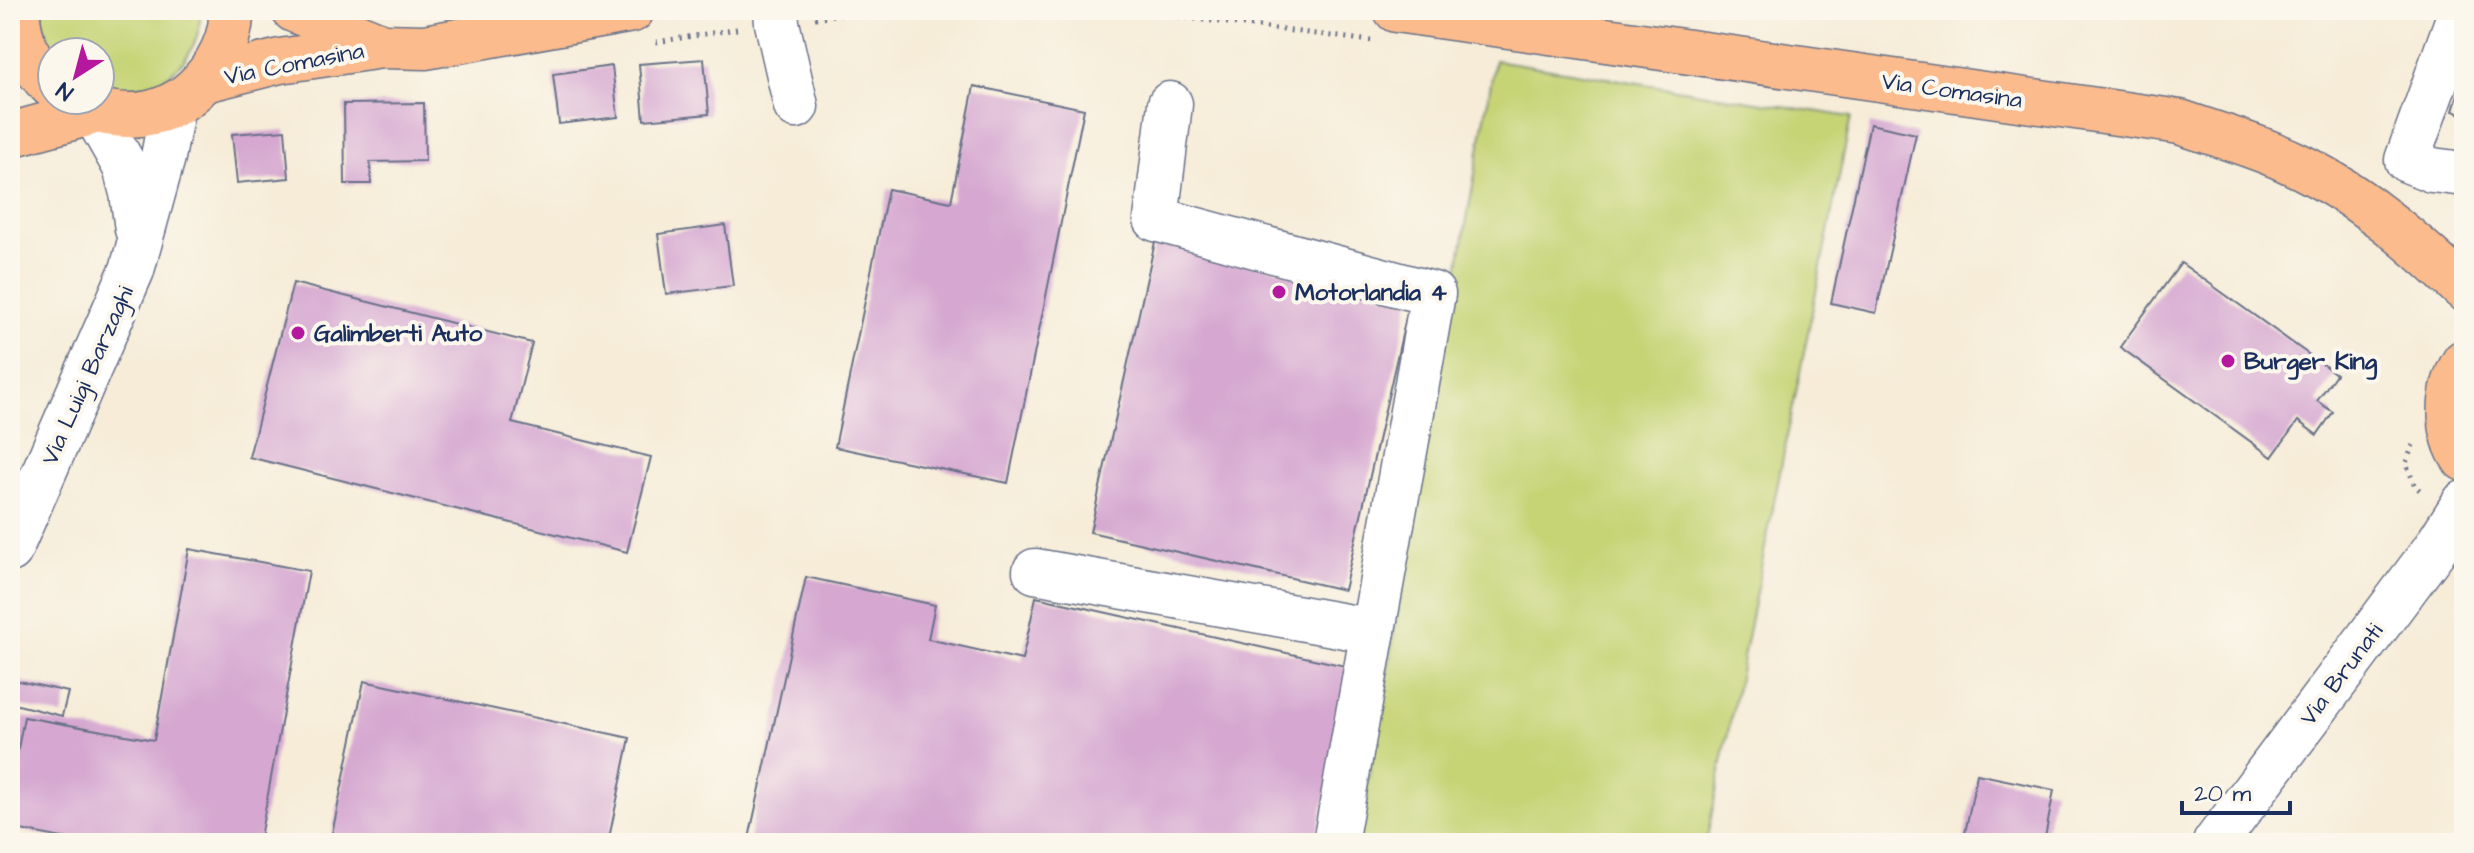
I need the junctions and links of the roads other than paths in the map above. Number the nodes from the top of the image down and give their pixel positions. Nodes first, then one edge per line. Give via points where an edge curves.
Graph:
1 (231, 10) edge
2 (294, 10) edge
3 (632, 10) edge
4 (776, 10) edge
5 (2461, 10) edge
6 (15, 20) edge
7 (1391, 27) edge
8 (382, 46) junction
9 (36, 67) edge
10 (189, 92) junction
11 (1170, 104) dead end
12 (796, 106) dead end
13 (116, 115) edge
14 (57, 116) edge
15 (89, 116) edge
16 (10, 135) edge
17 (2464, 174) edge
18 (138, 243) junction
19 (2464, 290) edge
20 (2464, 362) edge
21 (2464, 459) edge
22 (2459, 511) edge
23 (10, 550) edge
24 (1035, 571) dead end
25 (1373, 631) junction
26 (1335, 843) edge
27 (2215, 843) edge

1 - 10 main road via 223,51
2 - 8 main road, Via Comasina
3 - 8 main road, Via Comasina via 425,47
4 - 12 street
5 - 17 street via 2407,160
6 - 9 main road
7 - 19 main road, Via Comasina via 2180,122 2290,161 2343,191 2406,235
8 - 10 main road, Via Comasina via 280,61
10 - 13 main road, Via Comasina via 148,114
10 - 18 street, Via Luigi Barzaghi
11 - 25 street via 1156,219 1433,294
14 - 16 main road, Via Comasina
15 - 18 street via 125,167
18 - 23 street, Via Luigi Barzaghi via 117,310
20 - 21 main road via 2451,394 2451,425
22 - 27 street, Via Brunati
24 - 25 street
25 - 26 street

